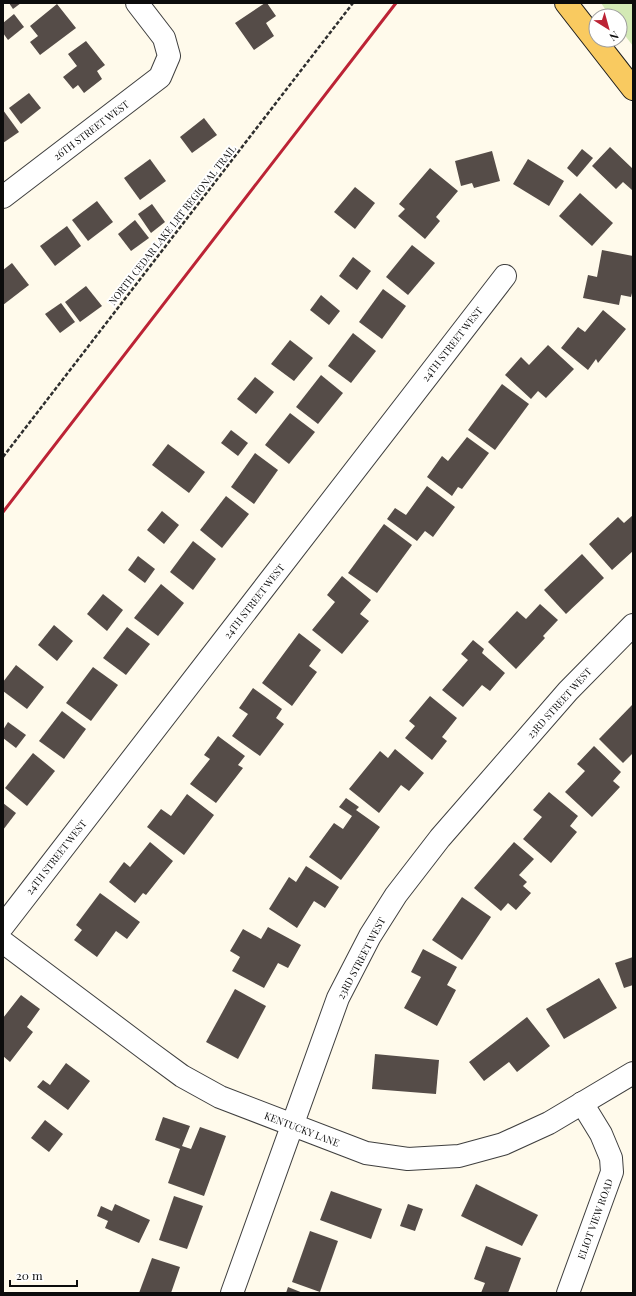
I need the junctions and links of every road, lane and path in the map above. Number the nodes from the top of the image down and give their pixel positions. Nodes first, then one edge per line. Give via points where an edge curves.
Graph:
1 (137, 3) edge
2 (353, 3) edge
3 (566, 3) edge
4 (633, 89) edge
5 (3, 197) edge
6 (505, 276) dead end
7 (3, 458) edge
8 (633, 625) edge
9 (3, 926) edge
10 (3, 942) edge
11 (633, 1073) edge
12 (582, 1104) junction
13 (292, 1124) junction
14 (232, 1293) edge
15 (568, 1293) edge

1 - 5 street, 26TH STREET WEST via 164,38 169,56 160,77
2 - 7 path, NORTH CEDAR LAKE LRT REGIONAL TRAIL
3 - 4 main road
6 - 9 street, 24TH STREET WEST
8 - 13 street, 23RD STREET WEST via 527,737 440,838 396,895 370,936 338,998
10 - 13 street, KENTUCKY LANE via 182,1076 220,1097
11 - 12 street, KENTUCKY LANE
12 - 13 street, KENTUCKY LANE via 549,1123 503,1144 459,1156 408,1159 366,1153
12 - 15 street, ELIOT VIEW ROAD via 601,1134 611,1158 612,1172
13 - 14 street, 23RD STREET WEST

